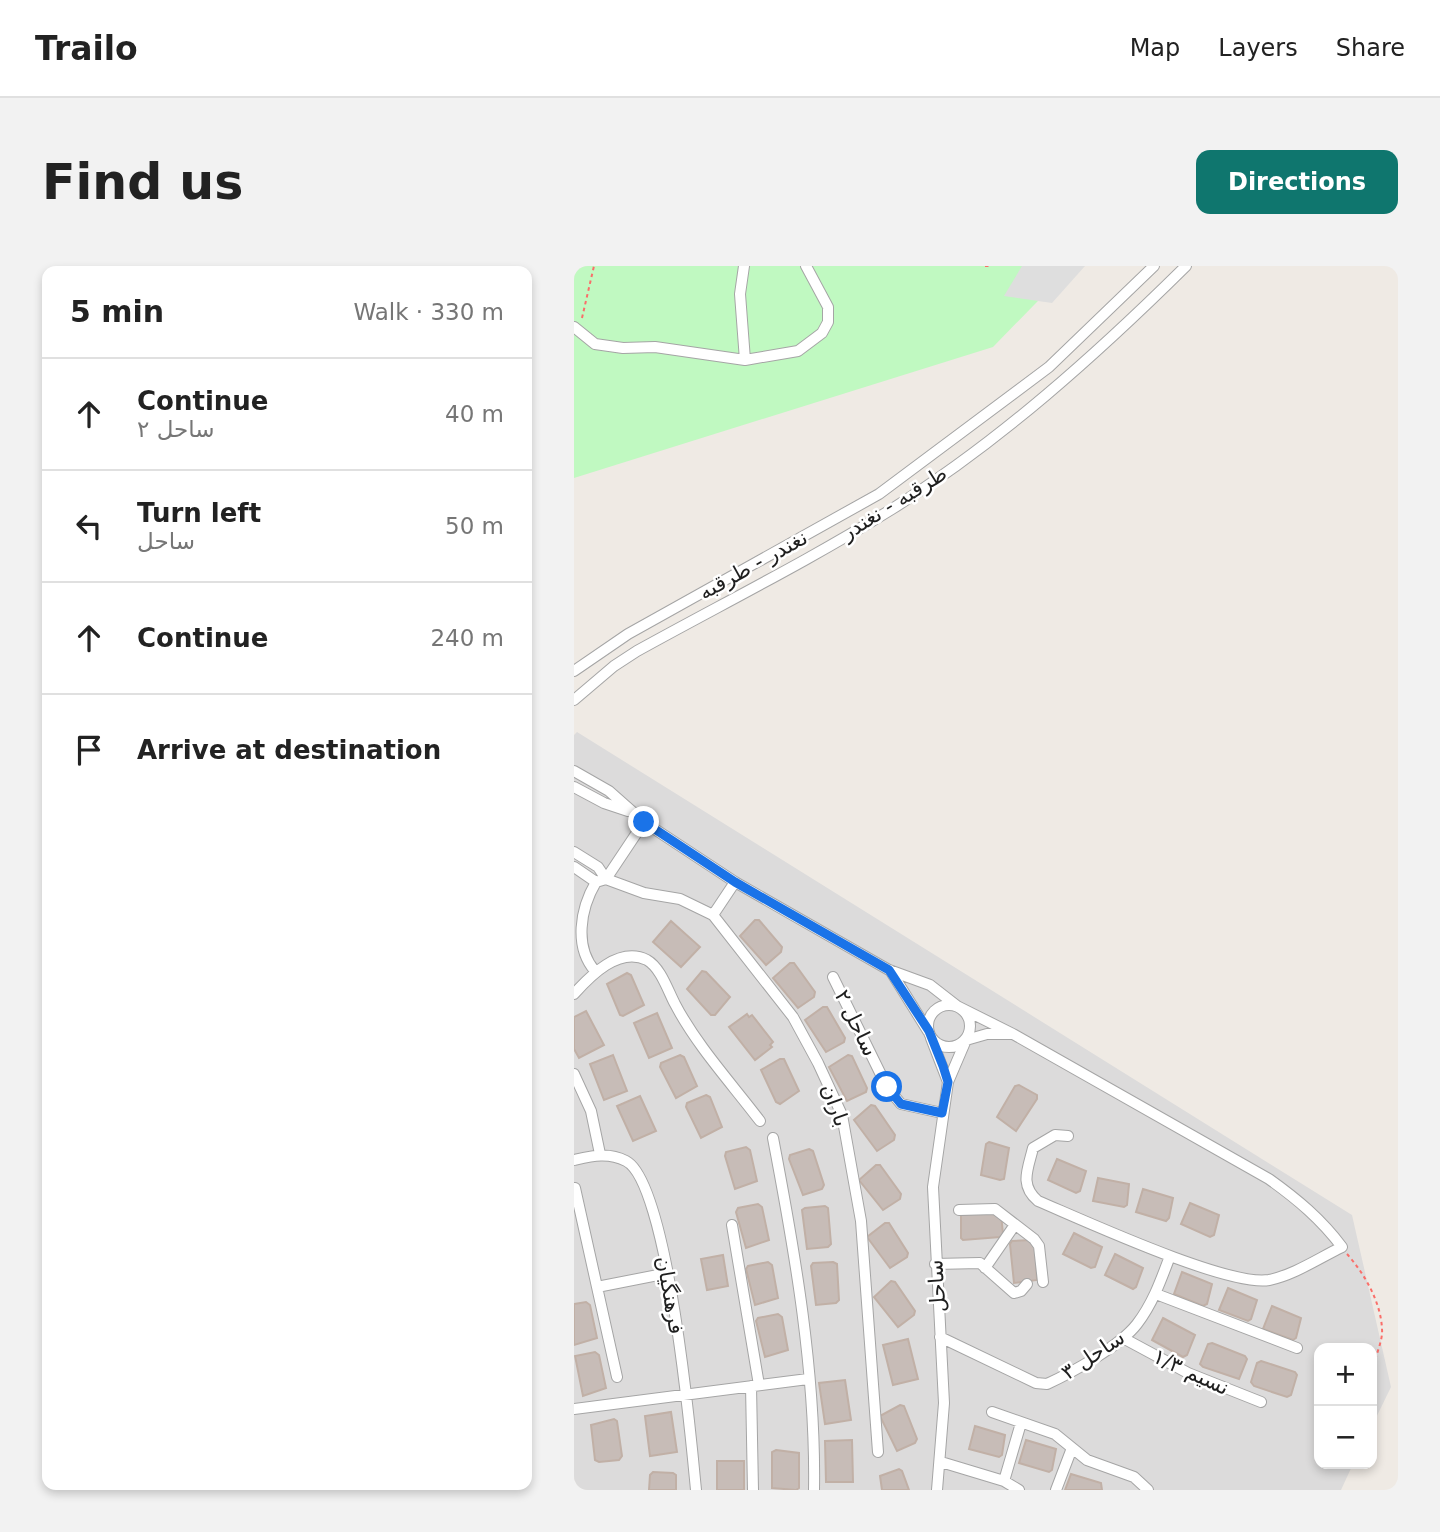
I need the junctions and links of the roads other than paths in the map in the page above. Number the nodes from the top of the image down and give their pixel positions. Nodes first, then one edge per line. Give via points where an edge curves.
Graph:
1 (744, 266) edge
2 (806, 266) edge
3 (1154, 266) edge
4 (1186, 266) edge
5 (574, 327) edge
6 (745, 360) junction
7 (574, 671) edge
8 (574, 700) edge
9 (574, 771) edge
10 (574, 786) edge
11 (631, 812) junction
12 (644, 822) junction
13 (574, 852) edge
14 (574, 867) edge
15 (601, 880) junction
16 (735, 882) junction
17 (713, 915) junction
18 (574, 953) edge
19 (585, 962) junction
20 (889, 970) junction
21 (595, 971) junction
22 (833, 977) dead end
23 (574, 994) edge
24 (957, 1006) junction
25 (1013, 1034) junction
26 (930, 1035) junction
27 (966, 1040) junction
28 (574, 1074) edge
29 (948, 1082) junction
30 (942, 1113) junction
31 (760, 1121) dead end
32 (1068, 1136) dead end
33 (773, 1138) dead end
34 (600, 1154) junction
35 (574, 1160) edge
36 (575, 1188) edge
37 (959, 1210) dead end
38 (732, 1225) dead end
39 (1014, 1226) junction
40 (1170, 1256) junction
41 (935, 1264) junction
42 (985, 1268) junction
43 (668, 1273) junction
44 (1043, 1282) dead end
45 (1027, 1284) dead end
46 (597, 1287) junction
47 (1156, 1294) junction
48 (940, 1337) junction
49 (1123, 1338) junction
50 (1297, 1348) dead end
51 (617, 1377) dead end
52 (808, 1379) junction
53 (755, 1385) junction
54 (686, 1395) junction
55 (1261, 1402) dead end
56 (574, 1409) edge
57 (992, 1412) dead end
58 (1021, 1423) junction
59 (1072, 1448) junction
60 (878, 1452) dead end
61 (941, 1462) junction
62 (1004, 1481) junction
63 (696, 1490) edge
64 (753, 1490) edge
65 (814, 1490) edge
66 (937, 1490) edge
67 (1019, 1490) edge
68 (1056, 1490) edge
69 (1149, 1490) edge

1 - 6 street via 740,294
2 - 6 street via 828,307 822,333 798,351
3 - 7 street, نغندر - طرقبه via 1049,367 879,494 628,634
4 - 8 street, طرقبه - نغندر via 1060,382 933,480 892,509 637,651
5 - 6 street via 596,344
9 - 11 street
10 - 11 street
11 - 12 street
12 - 15 street
12 - 16 street
13 - 15 street via 597,867
14 - 15 street
15 - 17 street, باران via 680,899
15 - 19 street via 578,919
16 - 17 street
16 - 20 street
17 - 60 street, باران via 793,1017 842,1115 867,1275
18 - 19 street
19 - 21 street
20 - 24 street via 930,985
20 - 26 street
21 - 23 street
21 - 31 street via 632,957 648,960 677,1008
22 - 30 street, ساحل ۲ via 887,1087 901,1104
24 - 25 street
24 - 26 street via 944,1005 933,1012
24 - 27 street via 970,1021
25 - 27 street
25 - 40 street via 1269,1179 1303,1203 1342,1247 1268,1280 1252,1280
26 - 27 street via 948,1048
26 - 29 street
27 - 29 street, ساحل
28 - 34 street via 591,1111
29 - 30 street, ساحل
30 - 41 street, ساحل via 933,1187
32 - 40 street via 1055,1135 1034,1148 1025,1180 1028,1193
33 - 52 street via 790,1224
34 - 35 street
34 - 43 street, فرهنگیان via 627,1161 642,1177
36 - 46 street
37 - 39 street via 995,1209
38 - 53 street
39 - 42 street
39 - 44 street via 1039,1246
40 - 47 street, ساحل ۳
41 - 42 street via 980,1263
41 - 48 street, ساحل
42 - 45 street via 1014,1293
43 - 46 street
43 - 54 street, فرهنگیان
46 - 51 street
47 - 49 street, ساحل ۳
47 - 50 street
48 - 49 street, ساحل ۳ via 1036,1383 1047,1384
48 - 61 street, ساحل
49 - 55 street, نسیم ۱/۳ via 1188,1373
52 - 53 street
52 - 65 street
53 - 54 street
53 - 64 street
54 - 56 street
54 - 63 street, فرهنگیان
57 - 58 street
58 - 59 street via 1055,1434
58 - 62 street
59 - 68 street
59 - 69 street via 1087,1460 1134,1477
61 - 62 street
61 - 66 street, ساحل
62 - 67 street

